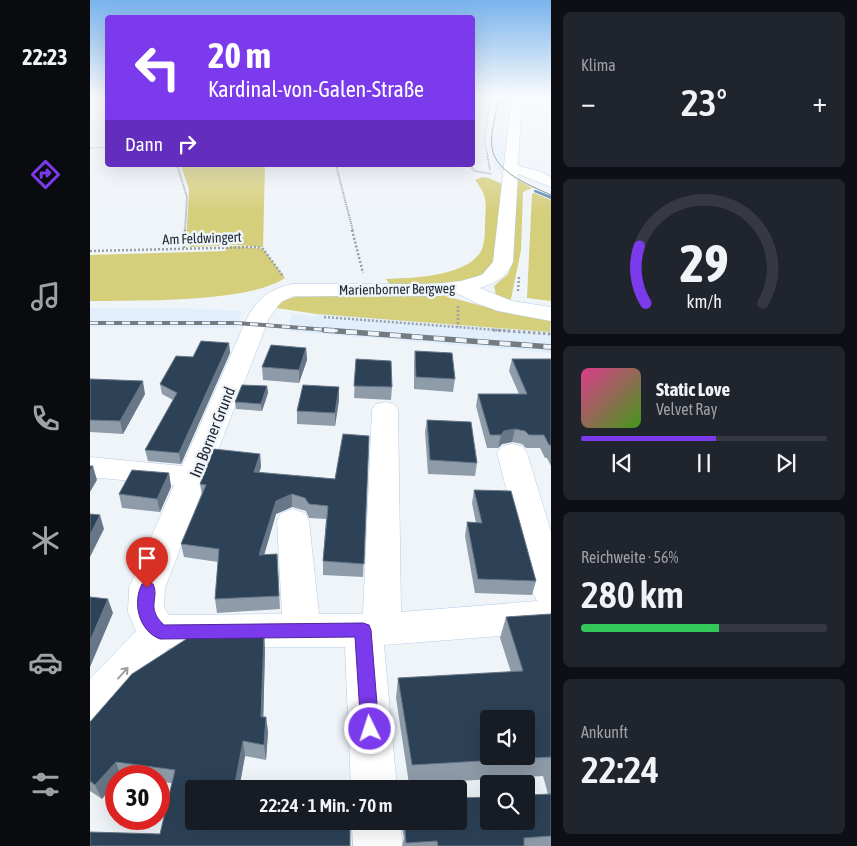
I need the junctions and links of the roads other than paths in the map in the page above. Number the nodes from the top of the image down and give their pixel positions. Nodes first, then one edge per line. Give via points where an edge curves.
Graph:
1 (514, 134) edge
2 (511, 175) junction
3 (551, 183) edge
4 (463, 287) junction
5 (292, 290) joint
6 (551, 314) edge
7 (385, 410) dead end
8 (512, 453) dead end
9 (90, 467) edge
10 (193, 477) junction
11 (293, 521) dead end
12 (551, 593) edge
13 (551, 616) edge
14 (372, 630) junction
15 (302, 631) junction
16 (160, 632) junction
17 (90, 710) edge
18 (374, 780) edge
19 (377, 830) edge
20 (378, 846) edge

1 - 2 street, Marienborner Bergweg
2 - 3 street via 524,170
2 - 4 street, Marienborner Bergweg via 500,269 489,279
4 - 5 street, Marienborner Bergweg via 435,290
4 - 6 street via 491,302 517,310
5 - 10 street, Im Borner Grund via 271,298 264,306
7 - 14 street
8 - 12 street
9 - 10 street
10 - 16 street, Im Borner Grund via 147,588 145,605 149,621
11 - 15 street
13 - 14 street
14 - 15 street
14 - 18 street
15 - 16 street
17 -> 16 street
19 - 20 street

